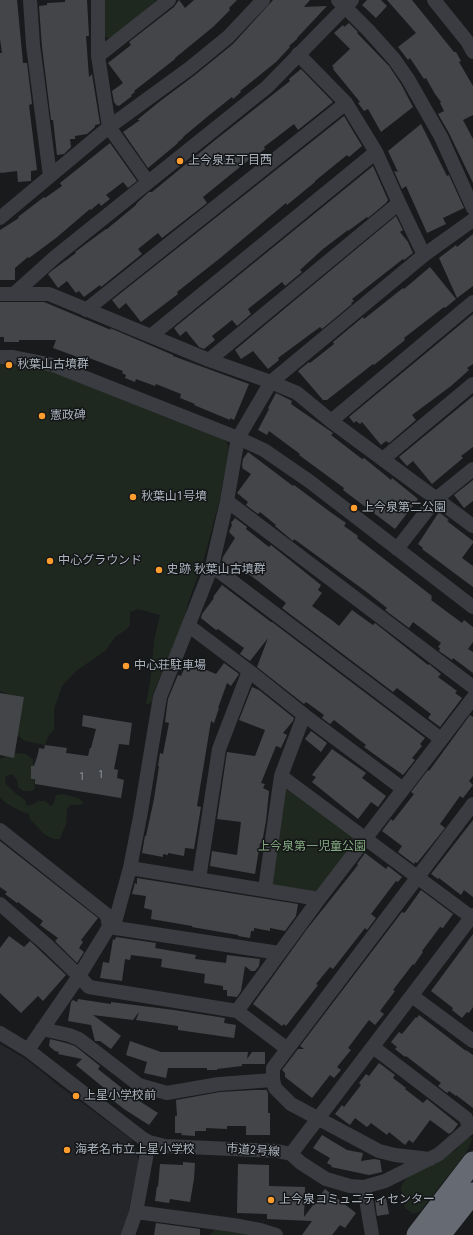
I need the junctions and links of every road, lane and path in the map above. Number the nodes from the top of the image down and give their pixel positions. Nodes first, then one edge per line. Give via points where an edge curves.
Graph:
1 (30, 0) edge
2 (98, 0) edge
3 (169, 0) edge
4 (263, 0) edge
5 (434, 0) edge
6 (345, 2) edge
7 (473, 52) edge
8 (298, 54) junction
9 (98, 56) junction
10 (346, 103) junction
11 (109, 127) junction
12 (376, 152) junction
13 (50, 176) junction
14 (148, 182) junction
15 (399, 203) junction
16 (473, 208) edge
17 (0, 218) edge
18 (473, 220) edge
19 (424, 254) junction
20 (14, 293) junction
21 (0, 294) edge
22 (473, 302) edge
23 (86, 310) junction
24 (152, 335) junction
25 (0, 357) edge
26 (209, 360) junction
27 (271, 382) junction
28 (473, 384) edge
29 (331, 421) junction
30 (238, 438) junction
31 (383, 459) junction
32 (473, 469) edge
33 (436, 499) junction
34 (227, 501) junction
35 (473, 526) edge
36 (397, 549) junction
37 (212, 566) junction
38 (473, 607) edge
39 (189, 626) junction
40 (249, 671) junction
41 (473, 687) edge
42 (473, 698) edge
43 (304, 715) junction
44 (441, 739) junction
45 (282, 776) junction
46 (403, 789) junction
47 (473, 804) edge
48 (0, 830) edge
49 (366, 839) junction
50 (130, 868) junction
51 (417, 877) junction
52 (199, 879) junction
53 (265, 889) junction
54 (319, 899) junction
55 (0, 904) edge
56 (472, 916) edge
57 (108, 921) junction
58 (279, 953) junction
59 (79, 976) junction
60 (412, 996) junction
61 (237, 1011) junction
62 (42, 1029) junction
63 (0, 1033) edge
64 (471, 1036) edge
65 (373, 1047) junction
66 (286, 1048) junction
67 (28, 1050) junction
68 (273, 1080) junction
69 (318, 1119) junction
70 (149, 1142) junction
71 (291, 1154) junction
72 (430, 1159) junction
73 (473, 1162) edge
74 (364, 1187) junction
75 (473, 1193) edge
76 (136, 1212) junction
77 (206, 1228) edge
78 (128, 1235) edge
79 (276, 1235) edge
80 (372, 1235) edge
81 (417, 1235) edge
82 (440, 1235) edge

1 - 13 street via 33,45
2 - 9 street
3 - 9 street
4 - 11 street via 228,37
5 - 7 street
6 - 8 street
6 - 16 street via 408,79 441,137
8 - 10 street
8 - 14 street via 267,87
9 - 11 street
10 - 12 street
10 - 23 street
11 - 13 street
11 - 14 street
12 - 15 street
12 - 24 street
13 - 17 street
14 - 20 street
15 - 19 street
15 - 26 street
18 - 19 street
19 - 27 street
20 - 21 street
20 - 23 street via 49,294
22 - 29 street
23 - 24 street
24 - 26 street
25 - 30 street via 53,365
26 - 27 street
27 - 29 street via 297,393
27 - 30 street
28 - 31 street
29 - 31 street
30 - 34 street
30 - 36 street via 264,450
31 - 33 street
32 - 33 street
33 - 35 street
33 - 36 street
34 - 37 street
34 - 41 street
36 - 38 street
37 - 39 street
37 - 44 street
39 - 40 street
39 - 50 street via 160,697
40 - 43 street
40 - 52 street via 219,749
42 - 44 street
43 - 45 street
43 - 46 street
44 - 46 street
45 - 49 street
45 - 53 street
46 - 49 street
47 - 51 street
48 - 57 street
49 - 51 street
49 - 54 street
50 - 52 street
50 - 57 street via 115,922
51 - 56 street
51 - 66 street
52 - 53 street
53 - 54 street
54 - 58 street
55 - 59 street
56 - 60 street, 市道2号線
57 - 58 street
57 - 59 street
58 - 61 street
59 - 61 street via 89,987
59 - 62 street
60 - 64 street
60 - 65 street, 市道2号線
61 - 66 street
62 - 67 street
62 - 68 street via 79,1039 139,1085 167,1093 218,1084
63 - 67 street, 市道2号線
65 - 69 street, 市道2号線
65 - 72 street via 466,1118 469,1128
66 - 68 street via 273,1068
67 - 70 street, 市道2号線
68 - 69 street via 275,1088 291,1104
69 - 71 street, 市道2号線
69 - 72 street via 380,1151
70 - 71 street, 市道2号線 via 165,1146 277,1151
70 - 76 street
71 - 74 street via 326,1179
72 - 74 street via 385,1182
73 - 81 highway
74 - 80 street
75 - 82 highway
76 - 77 street
76 - 78 street
77 - 79 street via 260,1230

